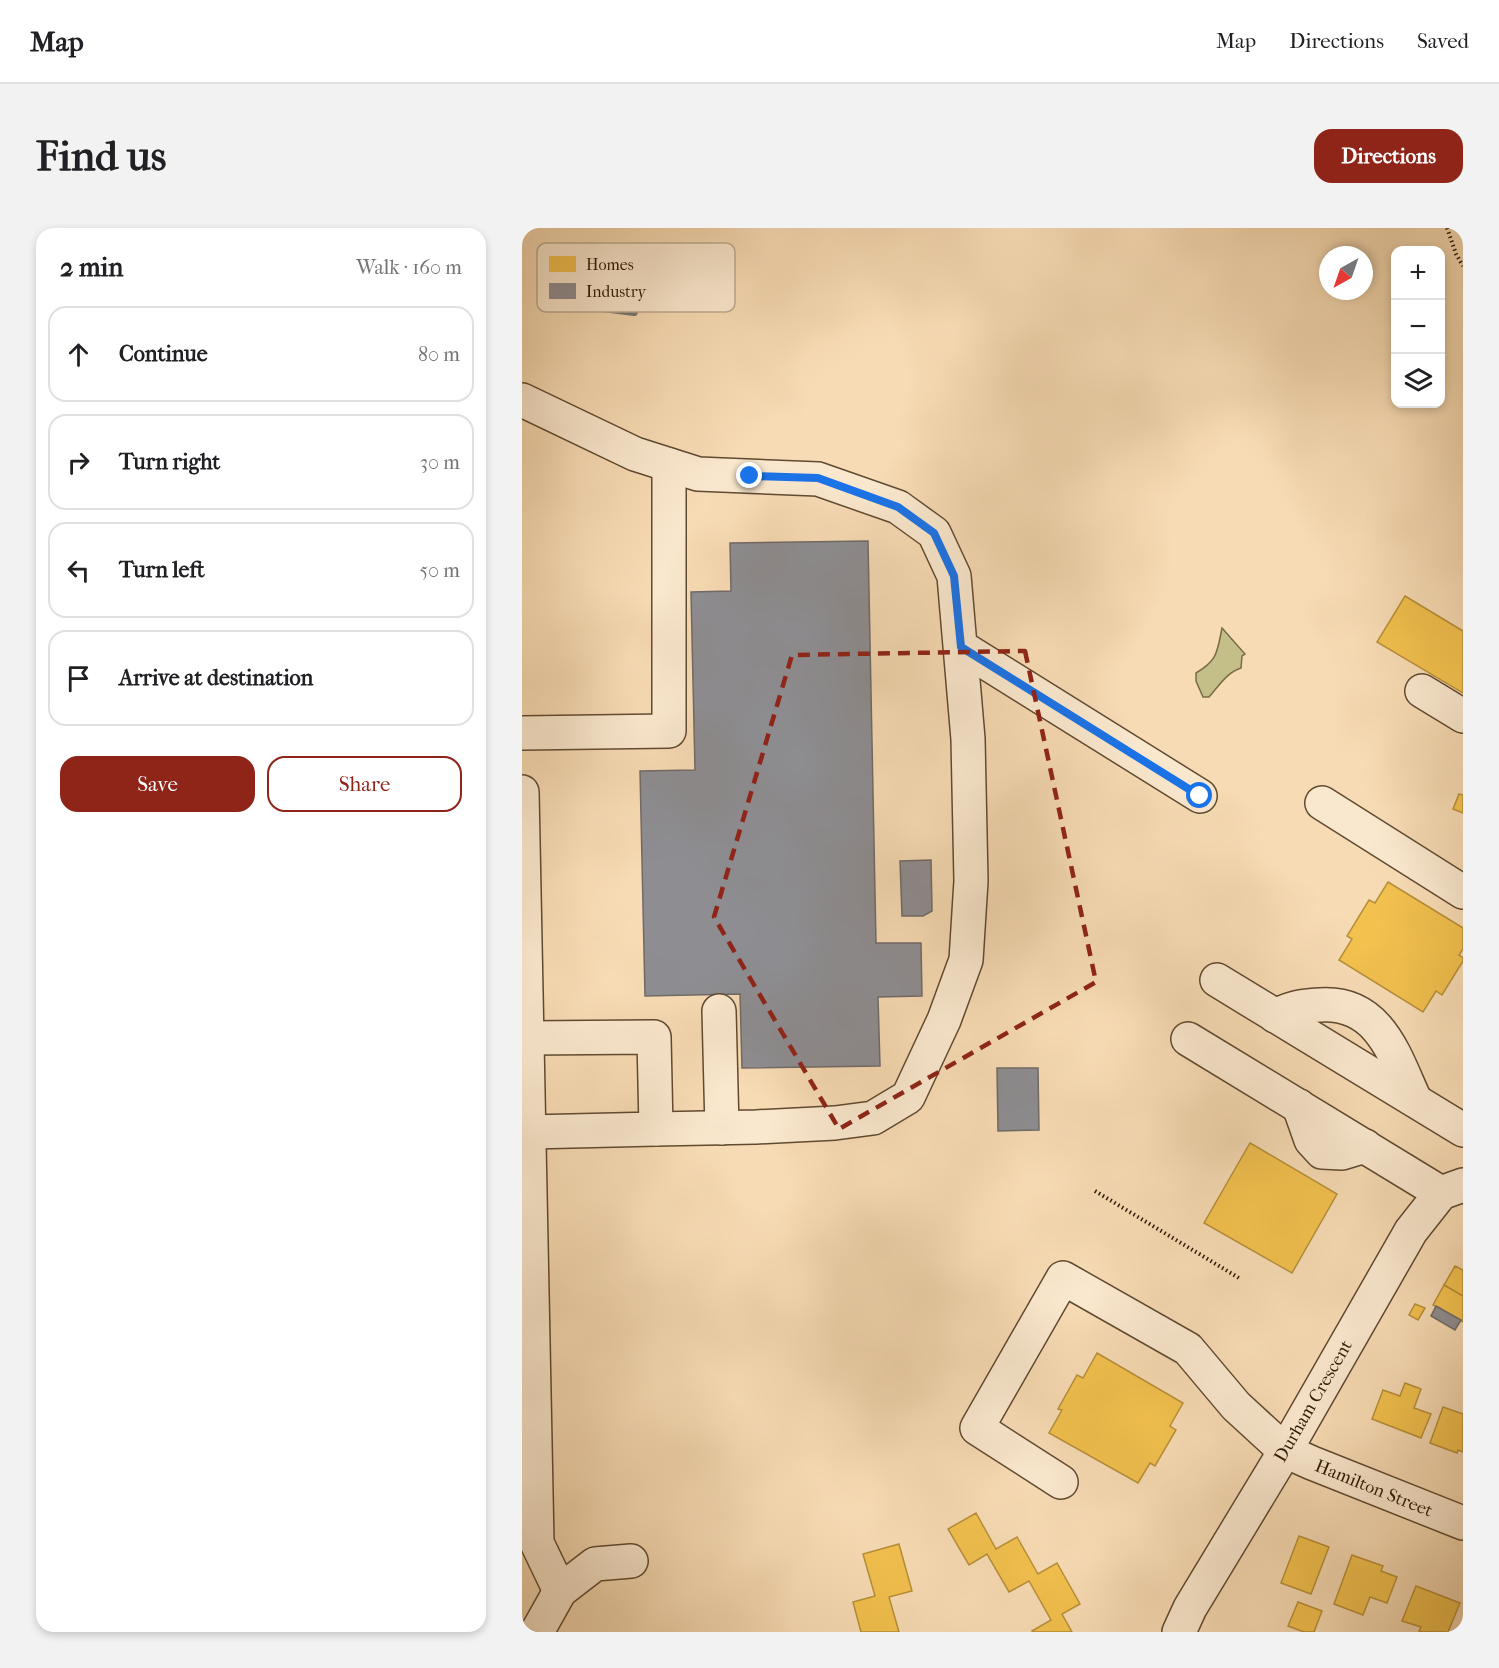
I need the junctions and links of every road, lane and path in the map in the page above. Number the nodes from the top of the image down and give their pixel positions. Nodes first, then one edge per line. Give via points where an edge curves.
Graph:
1 (1447, 228) edge
2 (1463, 266) edge
3 (522, 400) edge
4 (669, 465) junction
5 (961, 647) junction
6 (1422, 691) dead end
7 (1463, 716) edge
8 (522, 733) edge
9 (522, 792) edge
10 (1200, 796) dead end
11 (1322, 804) dead end
12 (523, 848) edge
13 (1463, 892) edge
14 (1217, 980) dead end
15 (719, 1011) dead end
16 (1275, 1016) junction
17 (527, 1038) junction
18 (1188, 1039) dead end
19 (1415, 1100) junction
20 (722, 1128) junction
21 (656, 1129) junction
22 (1463, 1130) edge
23 (527, 1147) edge
24 (1452, 1189) edge
25 (1095, 1191) dead end
26 (1239, 1278) dead end
27 (527, 1296) edge
28 (1286, 1451) junction
29 (1061, 1482) dead end
30 (529, 1500) edge
31 (1463, 1523) edge
32 (631, 1561) dead end
33 (560, 1591) junction
34 (537, 1632) edge
35 (1179, 1632) edge

1 - 2 path
3 - 4 street via 634,454
4 - 5 street via 698,474 818,478 898,507 934,533 954,576
4 - 8 street via 669,731
5 - 10 street
5 - 20 street via 968,739 971,881 966,960 944,1020 908,1097 873,1118
6 - 7 street
9 - 12 street
11 - 13 street
12 - 17 street
14 - 16 street
15 - 20 street
16 - 19 street
16 - 19 street via 1296,1006 1325,1004 1344,1006 1362,1014 1392,1048
17 - 21 street via 654,1038
17 - 23 street
18 - 24 street via 1365,1146
19 - 22 street
20 - 21 street
21 - 23 street
23 - 27 street
24 - 28 street, Durham Crescent via 1411,1231
25 - 26 path
27 - 30 street
28 - 29 street, Hamilton Street via 1236,1406 1188,1349 1063,1278 977,1428
28 - 31 street, Hamilton Street
28 - 35 street, Durham Crescent
30 - 33 street via 537,1543
32 - 33 street via 595,1564
33 - 34 street

